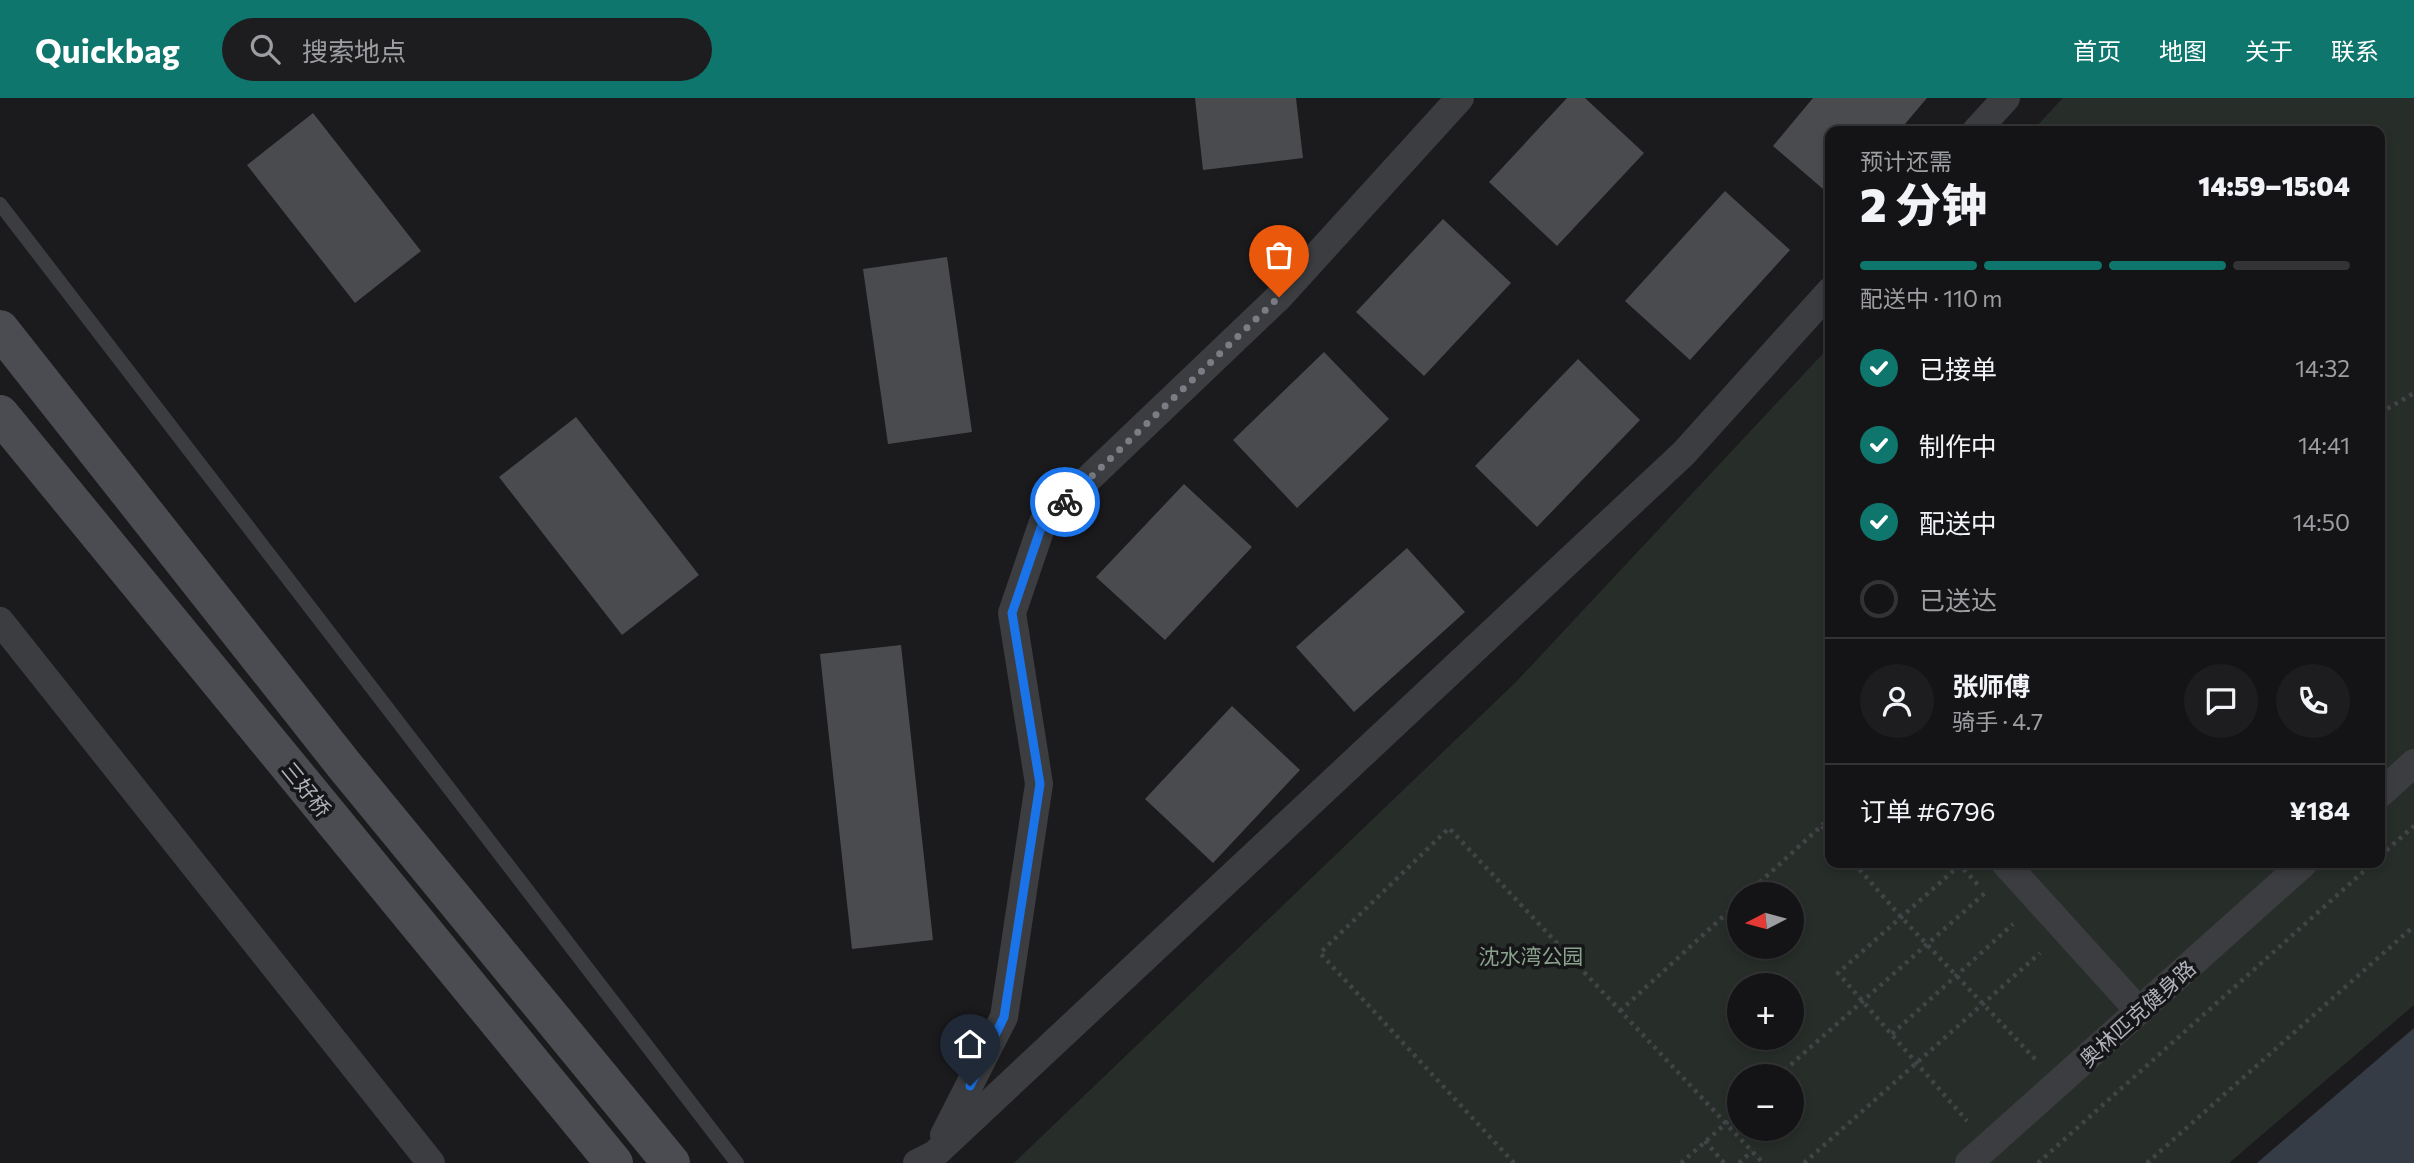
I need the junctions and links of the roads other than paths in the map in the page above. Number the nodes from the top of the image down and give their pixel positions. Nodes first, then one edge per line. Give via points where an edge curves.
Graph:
1 (1460, 98) edge
2 (2006, 98) edge
3 (1981, 126) edge
4 (0, 204) edge
5 (1825, 297) edge
6 (0, 329) edge
7 (0, 414) edge
8 (0, 621) edge
9 (2414, 763) edge
10 (2385, 789) edge
11 (2010, 868) edge
12 (2298, 868) edge
13 (2139, 1011) junction
14 (1979, 1154) edge
15 (926, 1158) edge
16 (431, 1163) edge
17 (614, 1163) edge
18 (671, 1163) edge
19 (737, 1163) edge

1 - 15 street via 1279,297 1043,522 1012,613 1040,784 1004,1017
2 - 3 street
4 - 19 lane
5 - 15 street via 1684,453
6 - 18 main road via 344,765
7 - 17 main road, 三好桥
8 - 16 street
9 - 10 street
11 - 13 street
12 - 13 street, 奥林匹克健身路
13 - 14 street, 奥林匹克健身路

